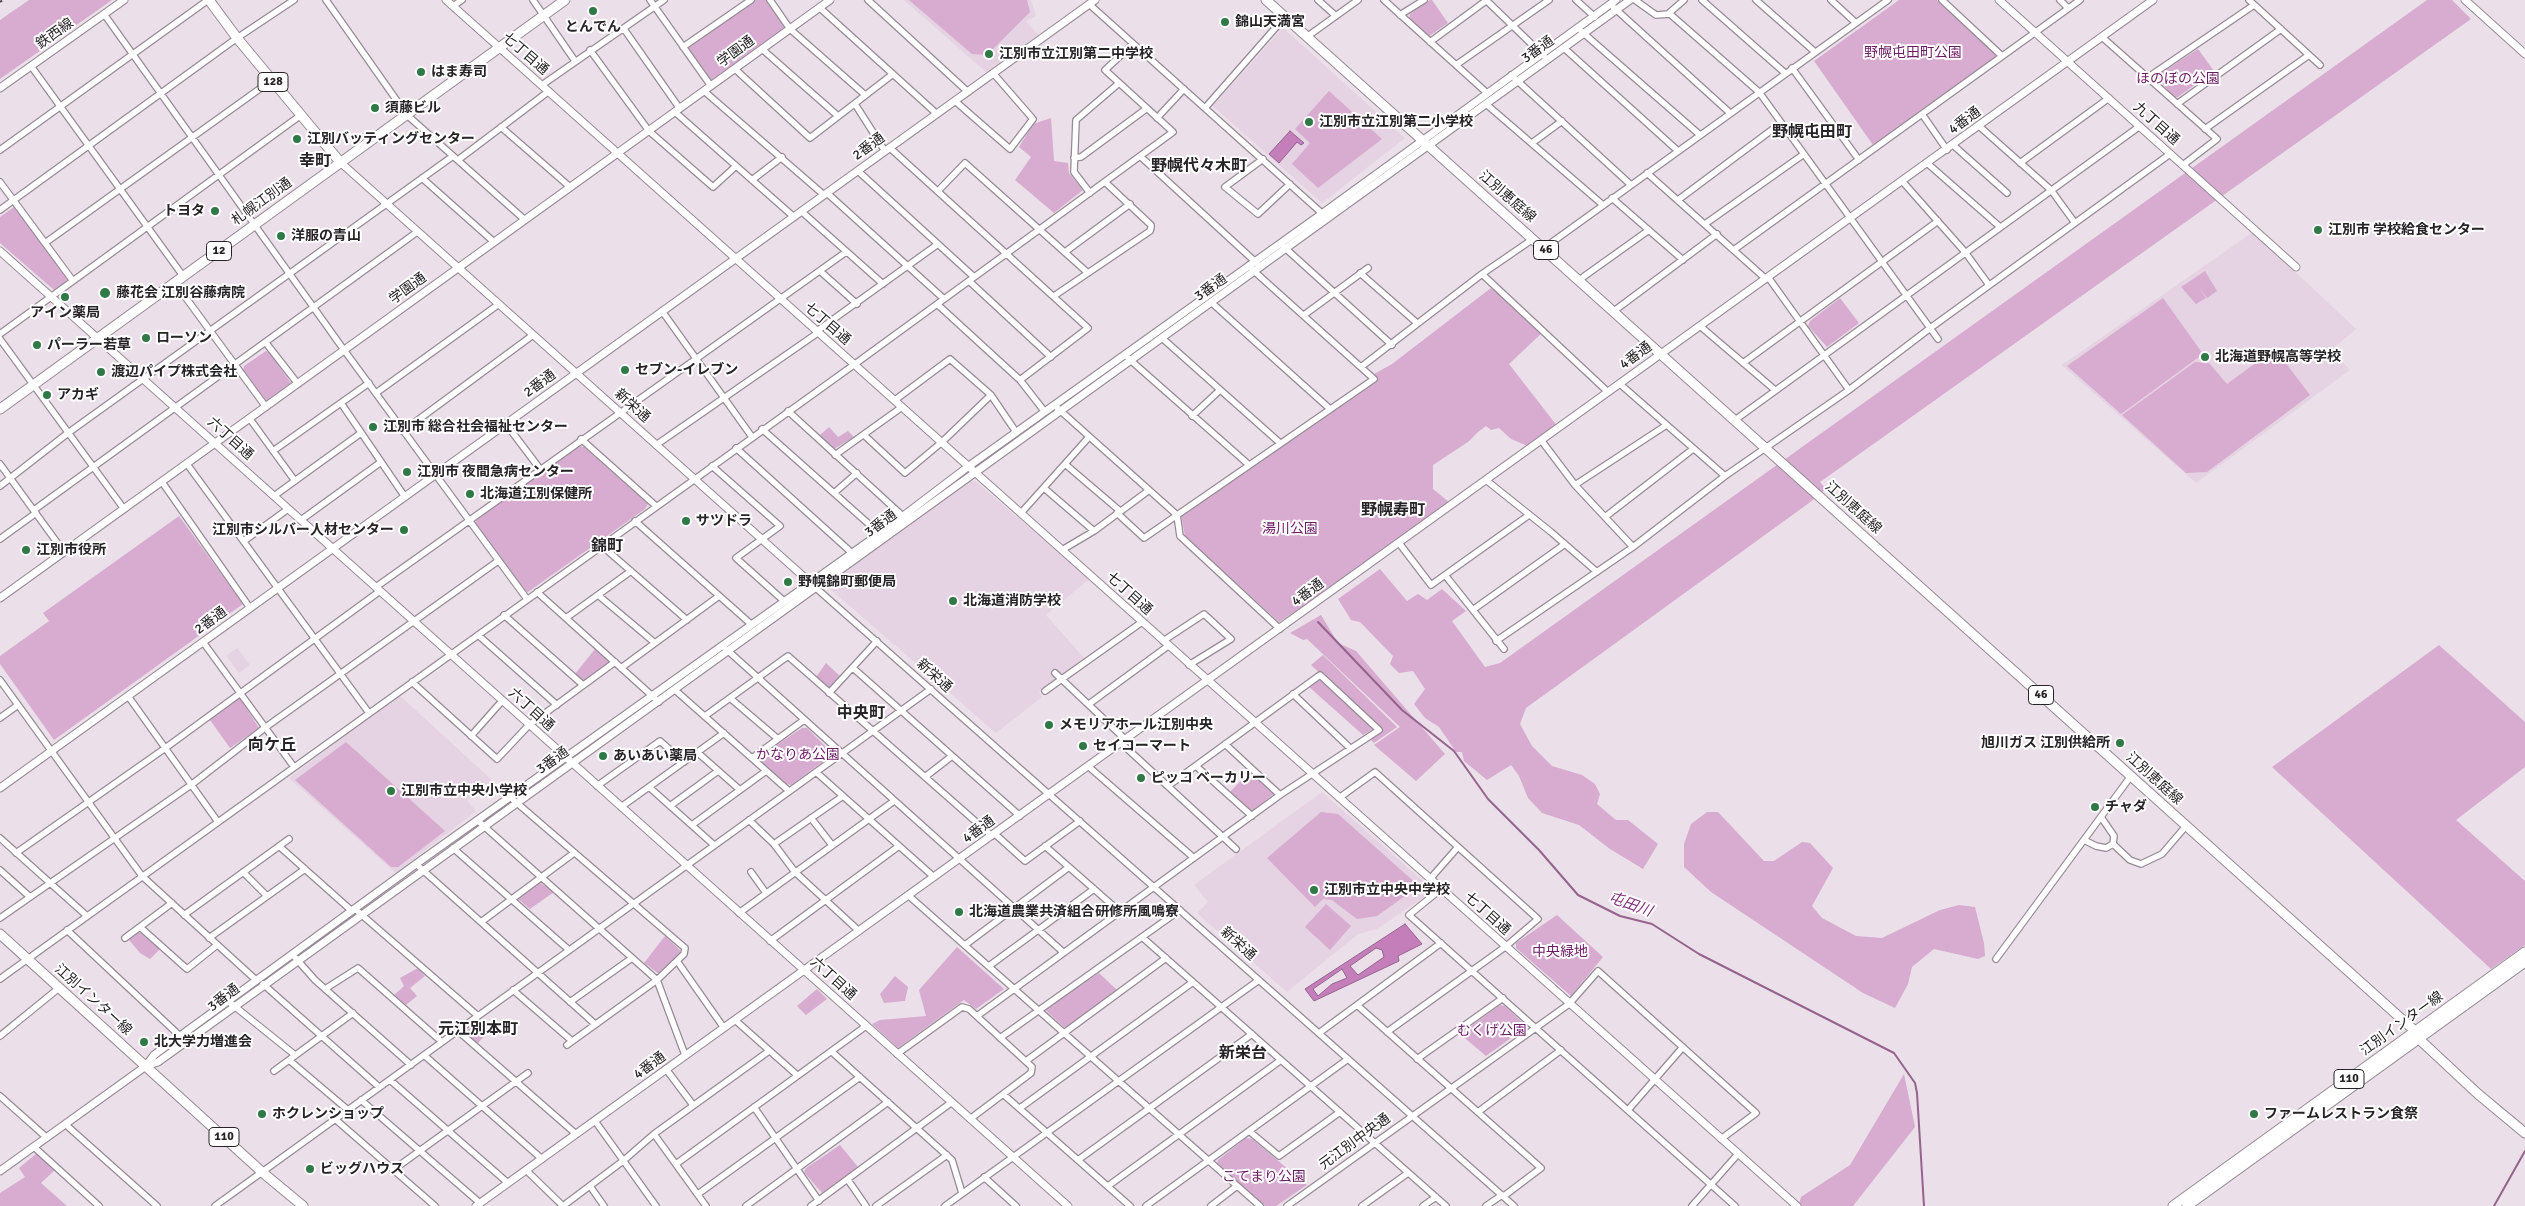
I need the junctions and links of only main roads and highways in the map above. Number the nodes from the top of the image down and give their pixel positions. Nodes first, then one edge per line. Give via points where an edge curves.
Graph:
1 (208, 0) edge
2 (566, 0) edge
3 (1266, 0) edge
4 (340, 162) junction
5 (0, 409) edge
6 (0, 934) edge
7 (2525, 952) edge
8 (2525, 962) edge
9 (2417, 1035) junction
10 (2525, 1134) edge
11 (303, 1206) edge
12 (2173, 1206) edge
13 (2187, 1206) edge

1 - 4 main road, 128
2 - 4 main road, 札幌江別通 / 12
3 - 9 main road, 江別恵庭線 / 46
4 - 5 main road, 札幌江別通 / 12
6 - 11 main road, 江別インター線 / 110
7 - 9 main road, 江別インター線 / 110
8 - 9 main road, 江別インター線 / 110
9 - 10 main road, 江別恵庭線 / 46
9 - 12 main road, 江別インター線 / 110
9 - 13 main road, 江別インター線 / 110

